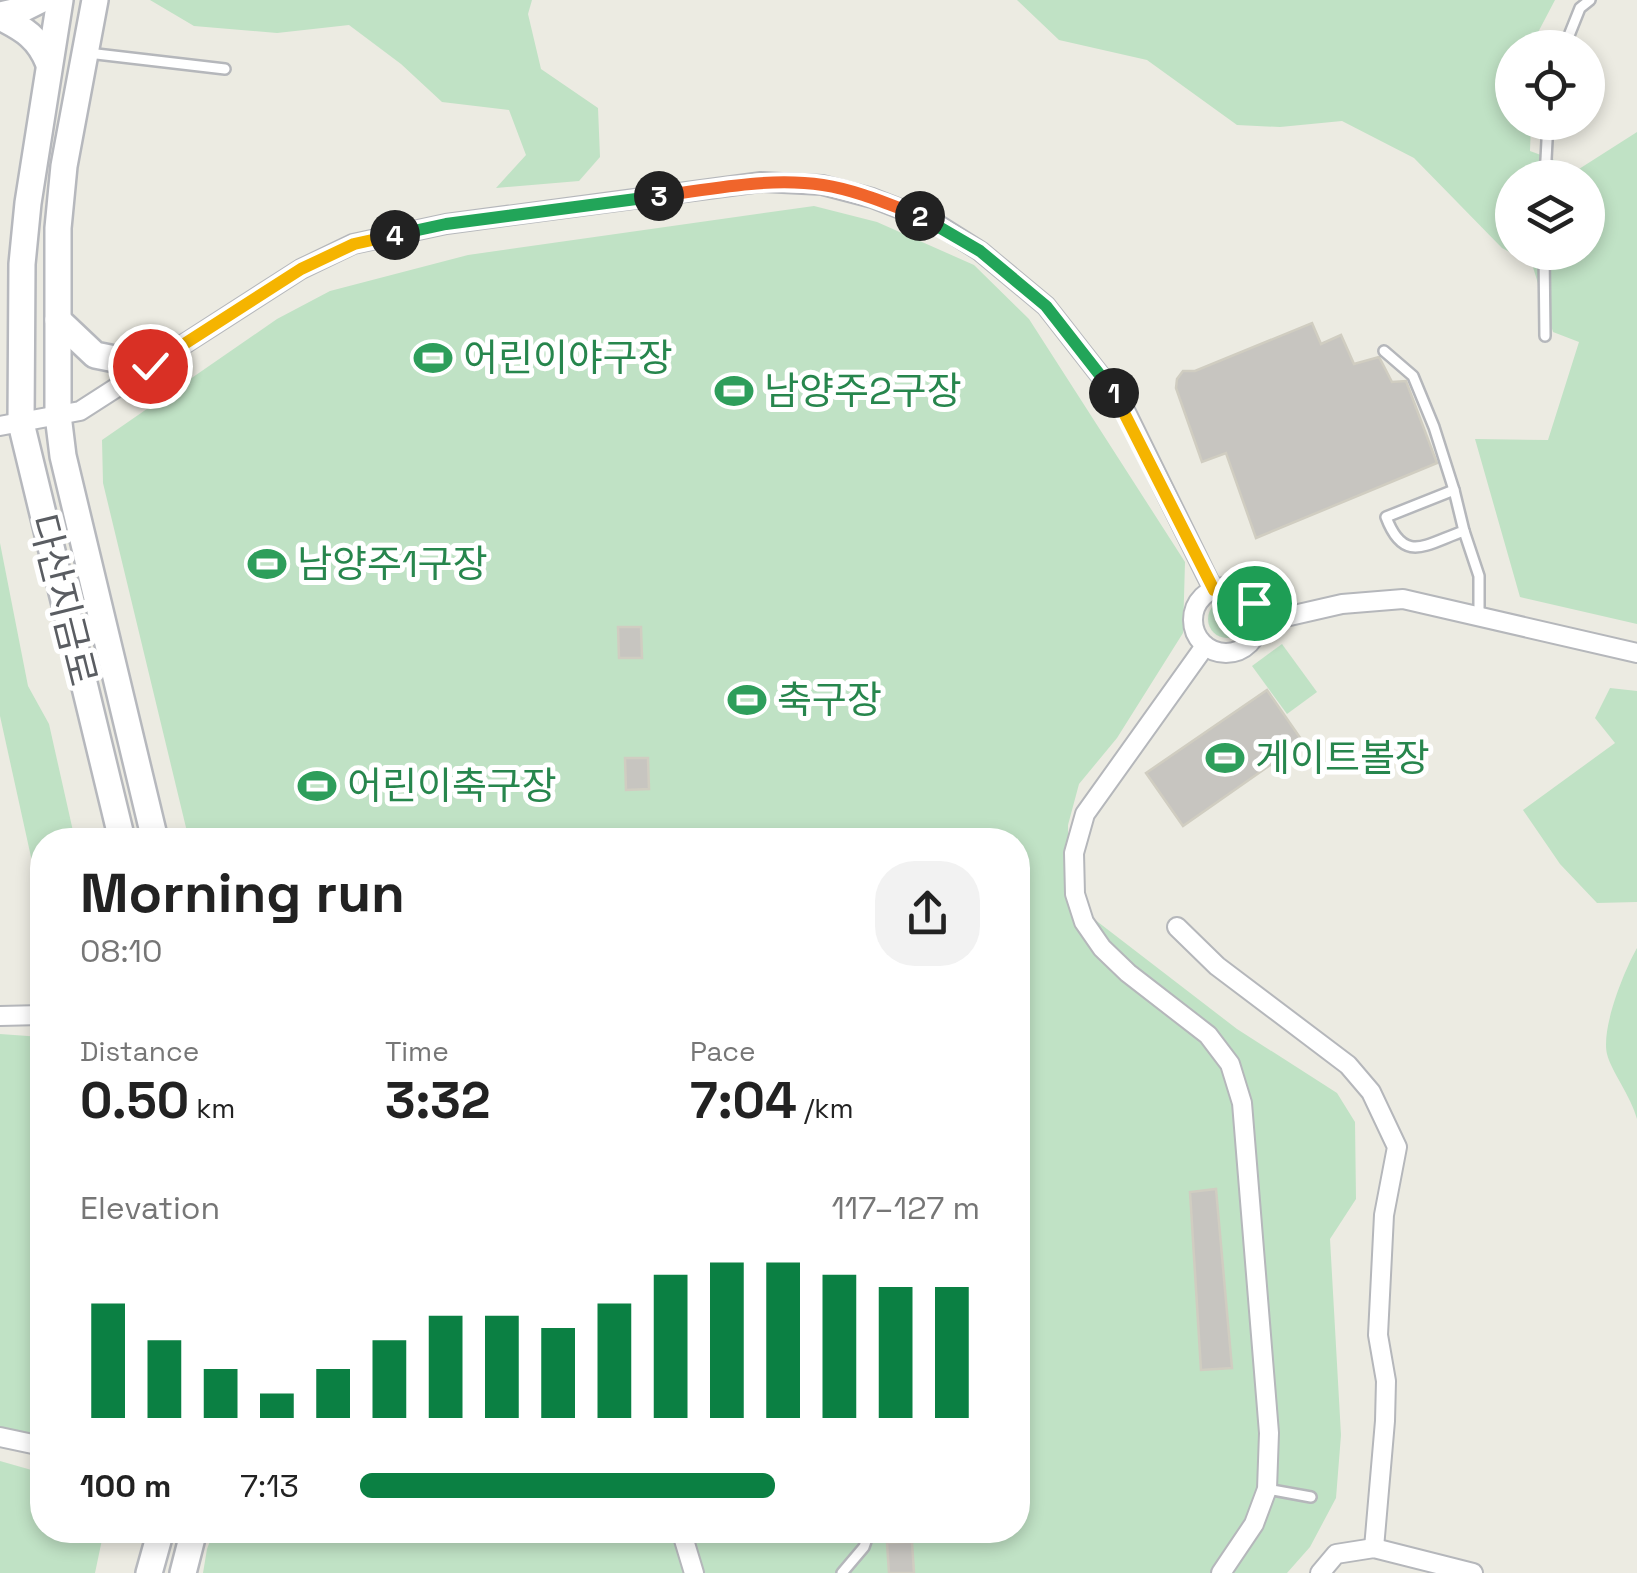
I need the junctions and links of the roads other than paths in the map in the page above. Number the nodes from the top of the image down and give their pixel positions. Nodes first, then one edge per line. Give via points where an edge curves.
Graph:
1 (40, 0) edge
2 (60, 0) edge
3 (95, 0) edge
4 (1590, 0) edge
5 (0, 16) edge
6 (1571, 30) edge
7 (85, 52) junction
8 (49, 64) junction
9 (225, 69) dead end
10 (1544, 270) edge
11 (58, 320) junction
12 (1545, 336) dead end
13 (1384, 351) dead end
14 (150, 366) junction
15 (58, 416) junction
16 (10, 425) edge
17 (1454, 490) junction
18 (1464, 532) junction
19 (1214, 590) junction
20 (1479, 616) junction
21 (1259, 623) junction
22 (1205, 646) junction
23 (1637, 653) edge
24 (119, 828) edge
25 (152, 828) edge
26 (1177, 927) dead end
27 (30, 1015) edge
28 (0, 1016) edge
29 (0, 1437) edge
30 (30, 1443) edge
31 (1267, 1489) junction
32 (1311, 1496) dead end
33 (157, 1543) edge
34 (191, 1543) edge
35 (685, 1543) edge
36 (866, 1543) edge
37 (1374, 1548) junction
38 (149, 1573) edge
39 (183, 1573) edge
40 (694, 1573) edge
41 (842, 1573) edge
42 (1222, 1573) edge
43 (1320, 1573) edge
44 (1472, 1573) edge

1 - 5 street
2 - 8 street, 다산지금로
3 - 7 street, 다산지금로
4 - 6 lane
5 - 8 street via 41,44
7 - 9 lane
7 - 11 street, 다산지금로 via 64,166
8 - 16 street, 다산지금로 via 28,203
10 - 12 lane
11 - 14 street via 95,354
11 - 15 street, 다산지금로
13 - 17 lane via 1413,376
14 - 15 street via 80,411
14 - 19 street via 301,269 354,244 446,224 761,182 822,185 934,222 1046,306 1121,402
15 - 16 street
15 - 25 street, 다산지금로
16 - 24 street, 다산지금로
17 - 18 lane
17 - 18 lane via 1386,517 1402,545
18 - 20 lane via 1478,576
19 - 21 street via 1247,594
19 - 22 street via 1193,613 1195,634
20 - 21 street via 1403,598
20 - 23 street
21 - 22 street via 1241,650 1220,653
22 - 31 street via 1084,814 1074,853 1075,894 1102,948 1208,1035 1230,1064 1242,1103 1269,1434
26 - 37 street via 1217,966 1348,1065 1372,1092 1397,1146 1384,1216 1378,1335 1385,1421
27 - 28 street
29 - 30 street
31 - 32 lane
31 - 42 street via 1254,1524
33 - 38 street
34 - 39 street
35 - 40 street
36 - 41 lane
37 - 43 street via 1336,1554
37 - 44 street

